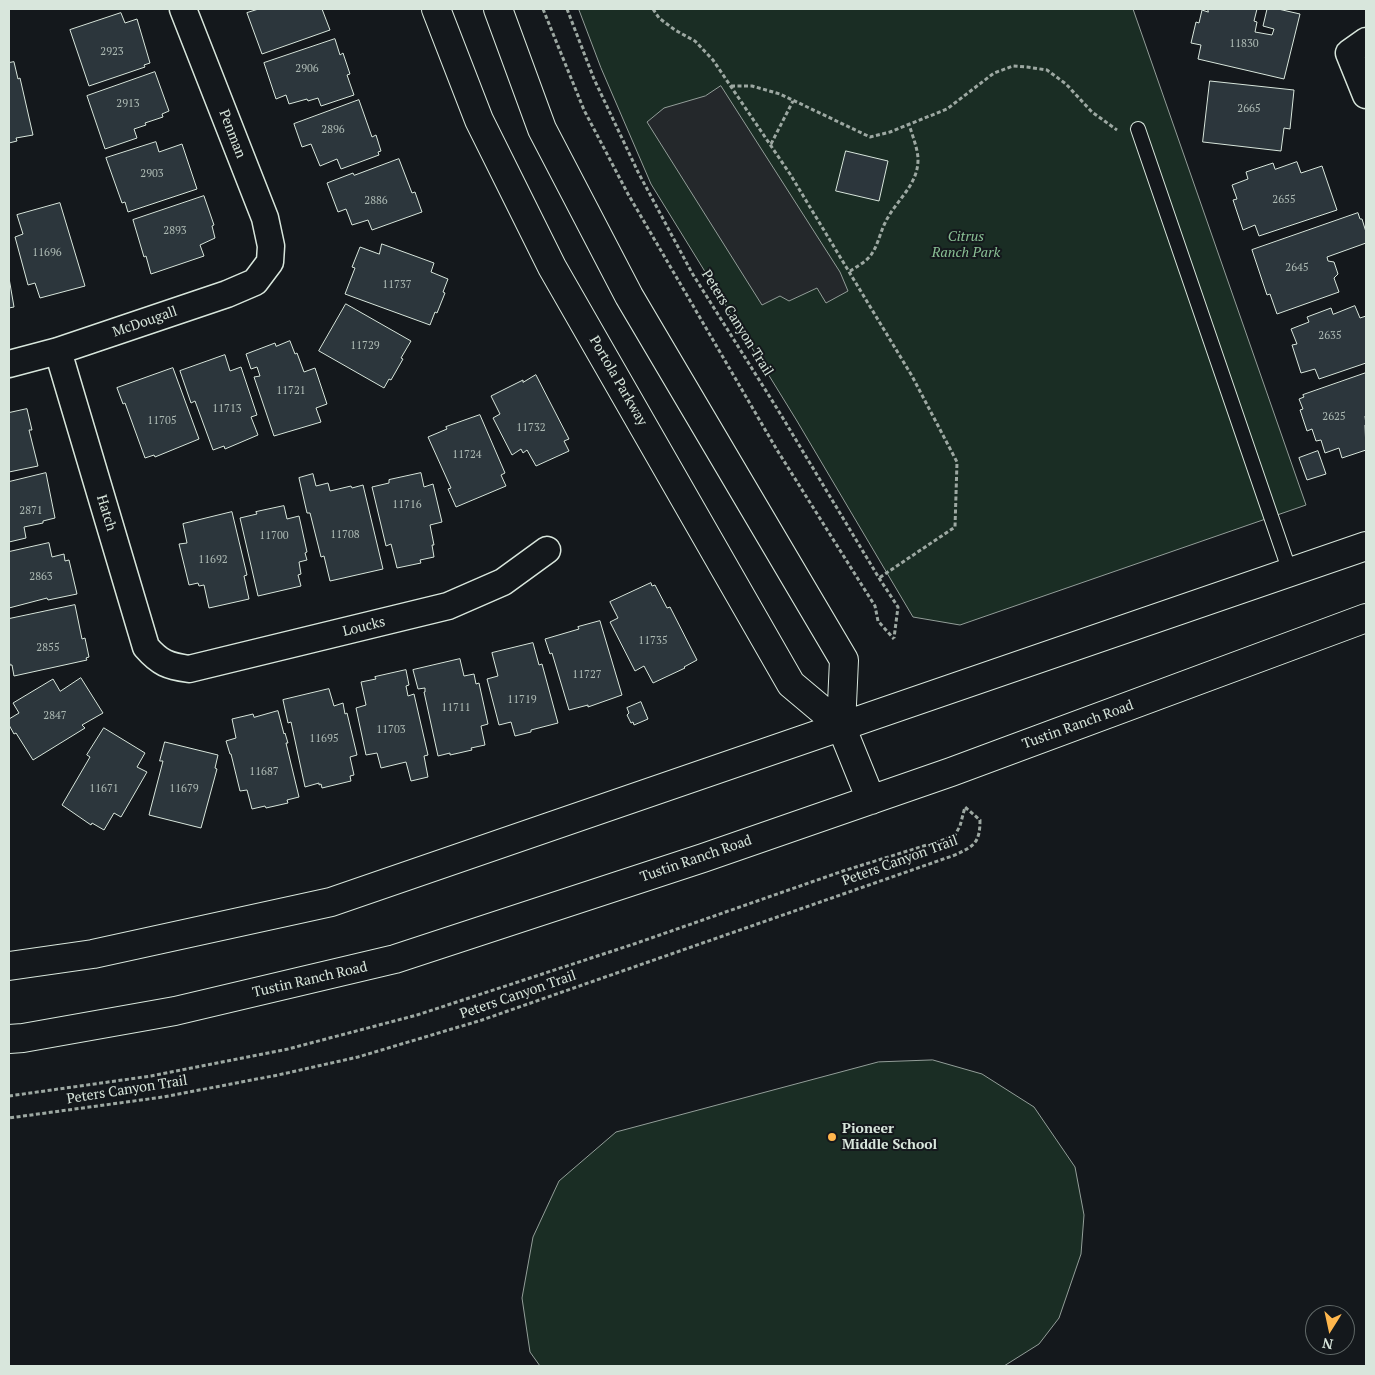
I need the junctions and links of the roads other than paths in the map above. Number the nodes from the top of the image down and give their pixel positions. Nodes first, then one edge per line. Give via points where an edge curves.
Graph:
1 (183, 9) edge
2 (436, 9) edge
3 (498, 9) edge
4 (1358, 47) edge
5 (1366, 95) edge
6 (1138, 129) road end
7 (270, 262) joint
8 (58, 351) junction
9 (9, 364) edge
10 (1366, 546) edge
11 (547, 550) dead end
12 (1290, 572) junction
13 (1366, 618) edge
14 (169, 666) joint
15 (841, 726) junction
16 (871, 800) junction
17 (9, 966) edge
18 (9, 1039) edge

1 - 7 street, Penman via 265,218 271,246
2 - 15 main road, Portola Parkway via 479,120 552,267 791,684
3 - 15 main road, Portola Parkway via 542,129 628,296 844,660
4 - 5 street
6 - 12 lane
7 - 8 street, McDougall via 255,282 227,294
8 - 9 street, McDougall
8 - 14 street, Hatch via 146,647 156,659
10 - 12 main road
11 - 14 street, Loucks via 503,582 448,606 189,669
12 - 15 main road
13 - 16 main road, Tustin Ranch Road
15 - 16 main road, Portola Parkway
15 - 17 main road via 331,902 93,954
16 - 18 main road, Tustin Ranch Road via 395,959 175,1011

